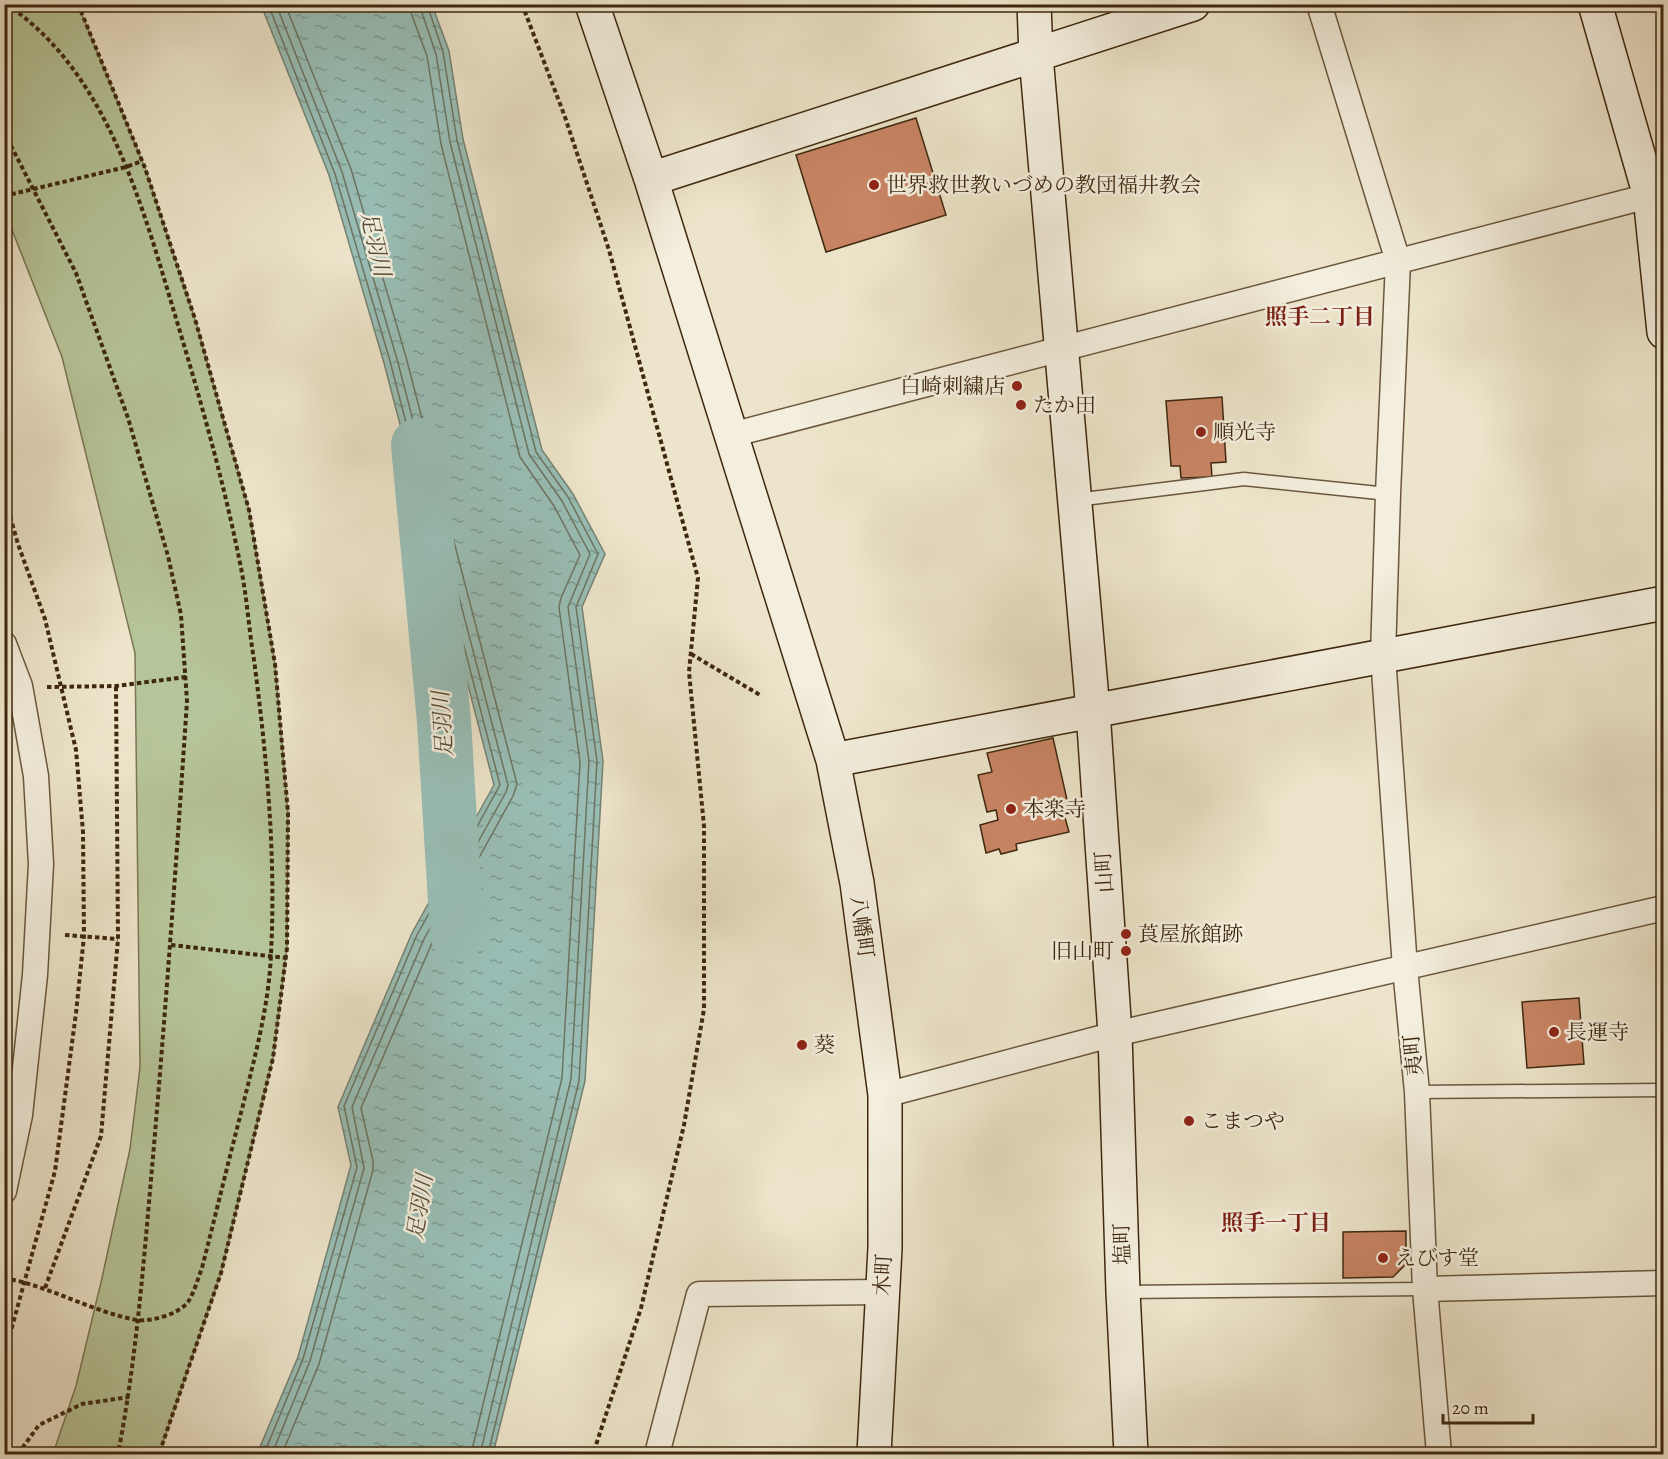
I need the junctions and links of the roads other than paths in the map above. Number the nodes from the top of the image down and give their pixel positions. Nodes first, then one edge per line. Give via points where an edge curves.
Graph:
1 (592, 4) edge
2 (1034, 4) edge
3 (1193, 4) edge
4 (1319, 4) edge
5 (1595, 4) edge
6 (1132, 13) edge
7 (1035, 56) junction
8 (651, 180) junction
9 (1657, 194) edge
10 (1398, 261) junction
11 (1664, 332) edge
12 (1062, 349) junction
13 (731, 435) junction
14 (1388, 494) junction
15 (1075, 500) junction
16 (1664, 603) edge
17 (4, 644) edge
18 (1383, 656) junction
19 (12, 686) edge
20 (1094, 711) junction
21 (833, 760) junction
22 (1664, 908) edge
23 (1404, 968) junction
24 (1115, 1034) junction
25 (1664, 1090) edge
26 (1416, 1092) junction
27 (885, 1095) junction
28 (4, 1191) edge
29 (1664, 1283) edge
30 (1425, 1288) junction
31 (882, 1292) junction
32 (1123, 1292) junction
33 (657, 1455) edge
34 (874, 1455) edge
35 (1131, 1455) edge
36 (1439, 1455) edge

1 - 8 street, 八幡町
2 - 7 street, 山町
3 - 6 street
4 - 10 street, 夷町
5 - 9 street
6 - 7 street
7 - 8 street
7 - 12 street, 山町
8 - 13 street, 八幡町
9 - 10 street
9 - 11 street
10 - 12 street
10 - 14 street, 夷町
12 - 13 street
12 - 15 street, 山町
13 - 21 street, 八幡町
14 - 15 lane via 1244,479
14 - 18 street, 夷町
15 - 20 street, 山町
16 - 18 street
17 - 19 street
18 - 20 street
18 - 23 street, 夷町
19 - 28 street via 36,776 41,864 35,975 21,1103
20 - 21 street
20 - 24 street, 山町
21 - 27 street, 八幡町 via 856,883
22 - 23 street
23 - 24 street
23 - 26 street, 夷町
24 - 27 street
24 - 32 street, 塩町
25 - 26 lane
26 - 30 street, 夷町
27 - 31 street, 木町
29 - 30 street
30 - 32 lane
30 - 36 street, 夷町
31 - 33 street via 699,1294
31 - 34 street, 木町
32 - 35 street, 塩町

